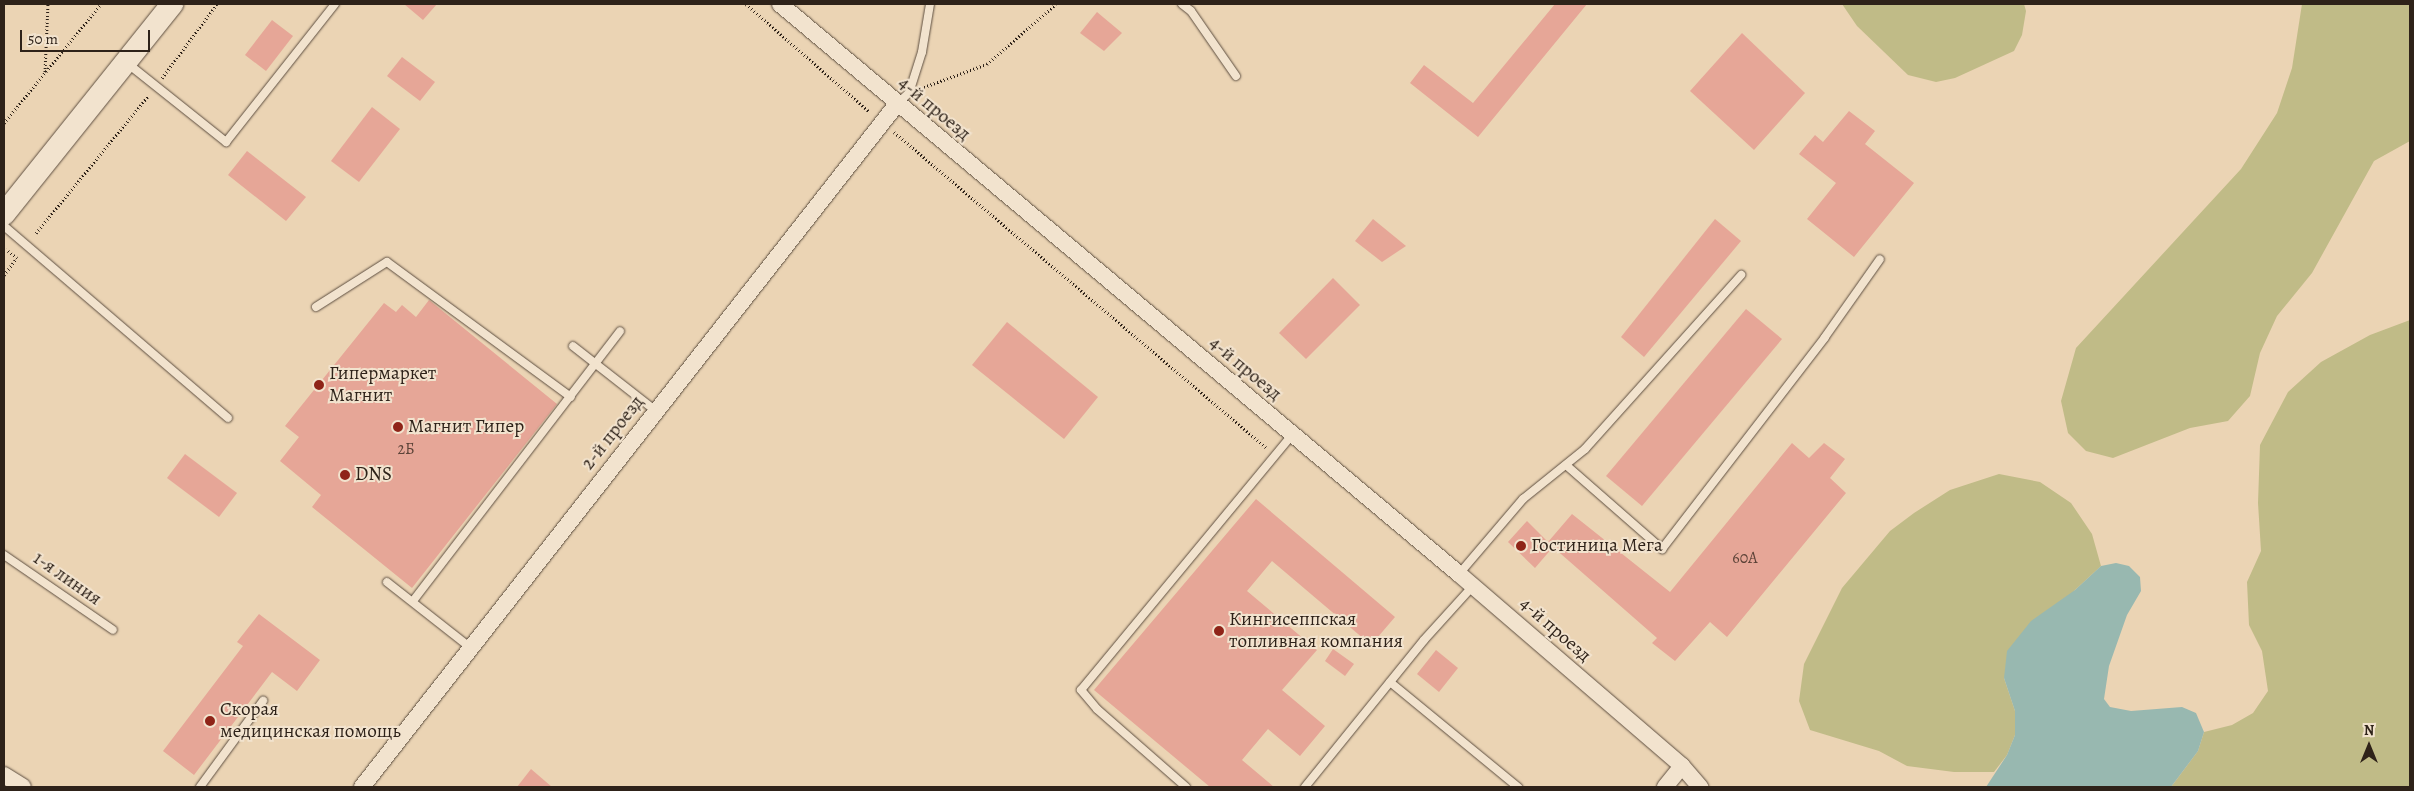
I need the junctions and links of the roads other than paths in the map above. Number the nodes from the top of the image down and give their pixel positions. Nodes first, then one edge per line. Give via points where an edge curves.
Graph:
1 (163, 4) edge
2 (172, 4) edge
3 (335, 4) edge
4 (780, 4) edge
5 (930, 4) edge
6 (1182, 4) edge
7 (126, 61) junction
8 (1236, 76) dead end
9 (903, 98) junction
10 (4, 203) edge
11 (4, 214) edge
12 (4, 226) edge
13 (1880, 259) dead end
14 (1741, 275) dead end
15 (316, 308) dead end
16 (620, 331) dead end
17 (573, 346) dead end
18 (596, 364) junction
19 (571, 397) junction
20 (656, 411) junction
21 (228, 418) dead end
22 (1292, 435) junction
23 (1566, 464) junction
24 (4, 555) edge
25 (1459, 574) junction
26 (387, 582) dead end
27 (1473, 586) junction
28 (413, 601) junction
29 (113, 630) dead end
30 (470, 648) junction
31 (1390, 682) junction
32 (263, 701) dead end
33 (1682, 766) junction
34 (4, 775) edge
35 (23, 787) edge
36 (200, 787) edge
37 (362, 787) edge
38 (1186, 787) edge
39 (1305, 787) edge
40 (1518, 787) edge
41 (1665, 787) edge
42 (1700, 787) edge

1 - 10 main road
2 - 7 main road
3 - 7 lane via 226,142
4 - 9 street, 4-й проезд
5 - 9 lane via 922,52
6 - 8 lane via 1191,11
7 - 11 main road
9 - 20 street, 2-й проезд
9 - 22 street, 4-й проезд
12 - 21 lane
13 - 23 lane via 1825,337 1662,549
14 - 23 lane via 1585,449
15 - 19 lane via 387,262
16 - 18 lane
17 - 18 lane
18 - 19 lane
18 - 20 lane
19 - 28 lane
20 - 30 street, 2-й проезд
22 - 25 street, 4-й проезд
22 - 38 lane via 1081,690 1097,709
23 - 25 lane via 1523,499
24 - 29 lane, 1-я линия
25 - 27 street, 4-й проезд
26 - 28 lane
27 - 31 lane
27 - 33 street, 4-й проезд
28 - 30 lane
30 - 37 street, 2-й проезд
31 - 39 lane
31 - 40 lane
32 - 36 lane
33 - 41 street
33 - 42 street, 4-й проезд
34 - 35 street

